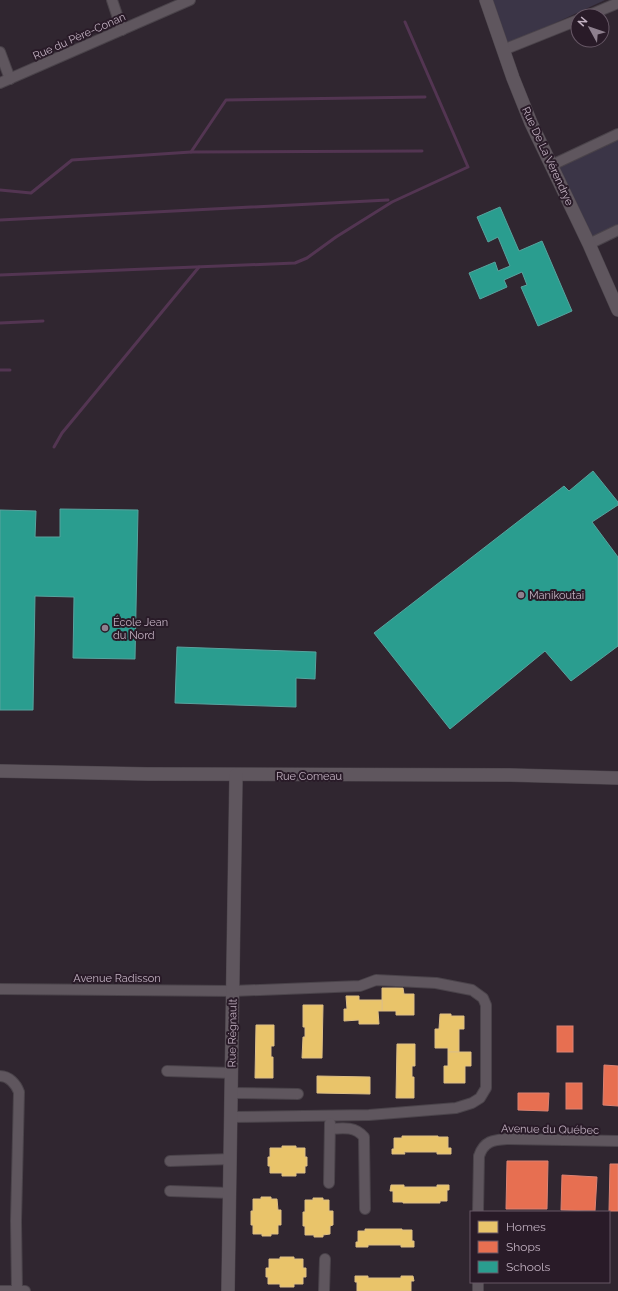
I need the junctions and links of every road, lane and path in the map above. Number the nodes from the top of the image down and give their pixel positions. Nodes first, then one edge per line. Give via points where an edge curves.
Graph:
1 (112, 0) edge
2 (190, 0) edge
3 (486, 0) edge
4 (618, 3) edge
5 (606, 8) edge
6 (570, 23) edge
7 (122, 30) junction
8 (503, 50) junction
9 (0, 52) edge
10 (10, 79) junction
11 (0, 84) edge
12 (618, 134) edge
13 (552, 165) junction
14 (618, 230) edge
15 (589, 244) junction
16 (618, 310) edge
17 (0, 771) edge
18 (236, 775) junction
19 (618, 778) edge
20 (0, 989) edge
21 (233, 991) junction
22 (167, 1071) dead end
23 (232, 1073) junction
24 (0, 1076) edge
25 (232, 1093) junction
26 (298, 1094) dead end
27 (330, 1115) junction
28 (231, 1117) junction
29 (330, 1128) junction
30 (618, 1141) edge
31 (230, 1159) junction
32 (170, 1161) dead end
33 (329, 1183) dead end
34 (170, 1191) dead end
35 (230, 1193) junction
36 (365, 1209) dead end
37 (478, 1211) edge
38 (325, 1259) dead end
39 (0, 1291) edge
40 (16, 1291) edge
41 (25, 1291) edge
42 (228, 1291) edge
43 (324, 1291) edge

1 - 7 street
2 - 7 street, Rue du Père-Conan
3 - 8 street, Rue De La Vérendrye
4 - 5 street
6 - 8 street
7 - 10 street, Rue du Père-Conan
8 - 13 street, Rue De La Vérendrye via 531,123
9 - 10 street
10 - 11 street, Rue du Père-Conan
12 - 13 street
13 - 15 street, Rue De La Vérendrye
14 - 15 street
15 - 16 street, Rue De La Vérendrye
17 - 18 street, Rue Comeau
18 - 19 street, Rue Comeau via 510,775
18 - 21 street, Rue Régnault
20 - 21 street, Avenue Radisson
21 - 23 street, Rue Régnault
21 - 27 street, Avenue Radisson via 360,986 376,980 436,983 472,990 483,998 486,1005 486,1088 480,1098 456,1108 369,1115
22 - 23 street
23 - 25 street, Rue Régnault
24 - 40 street via 16,1085 19,1092
25 - 26 street
25 - 28 street, Rue Régnault
27 - 28 street
27 - 29 street
28 - 31 street, Rue Régnault
29 - 33 street
29 - 36 street via 351,1128 364,1137
30 - 37 street, Avenue du Québec via 494,1140 486,1144 479,1156
31 - 32 street
31 - 35 street, Rue Régnault
34 - 35 street
35 - 42 street, Rue Régnault
38 - 43 street
39 - 40 street
40 - 41 street

